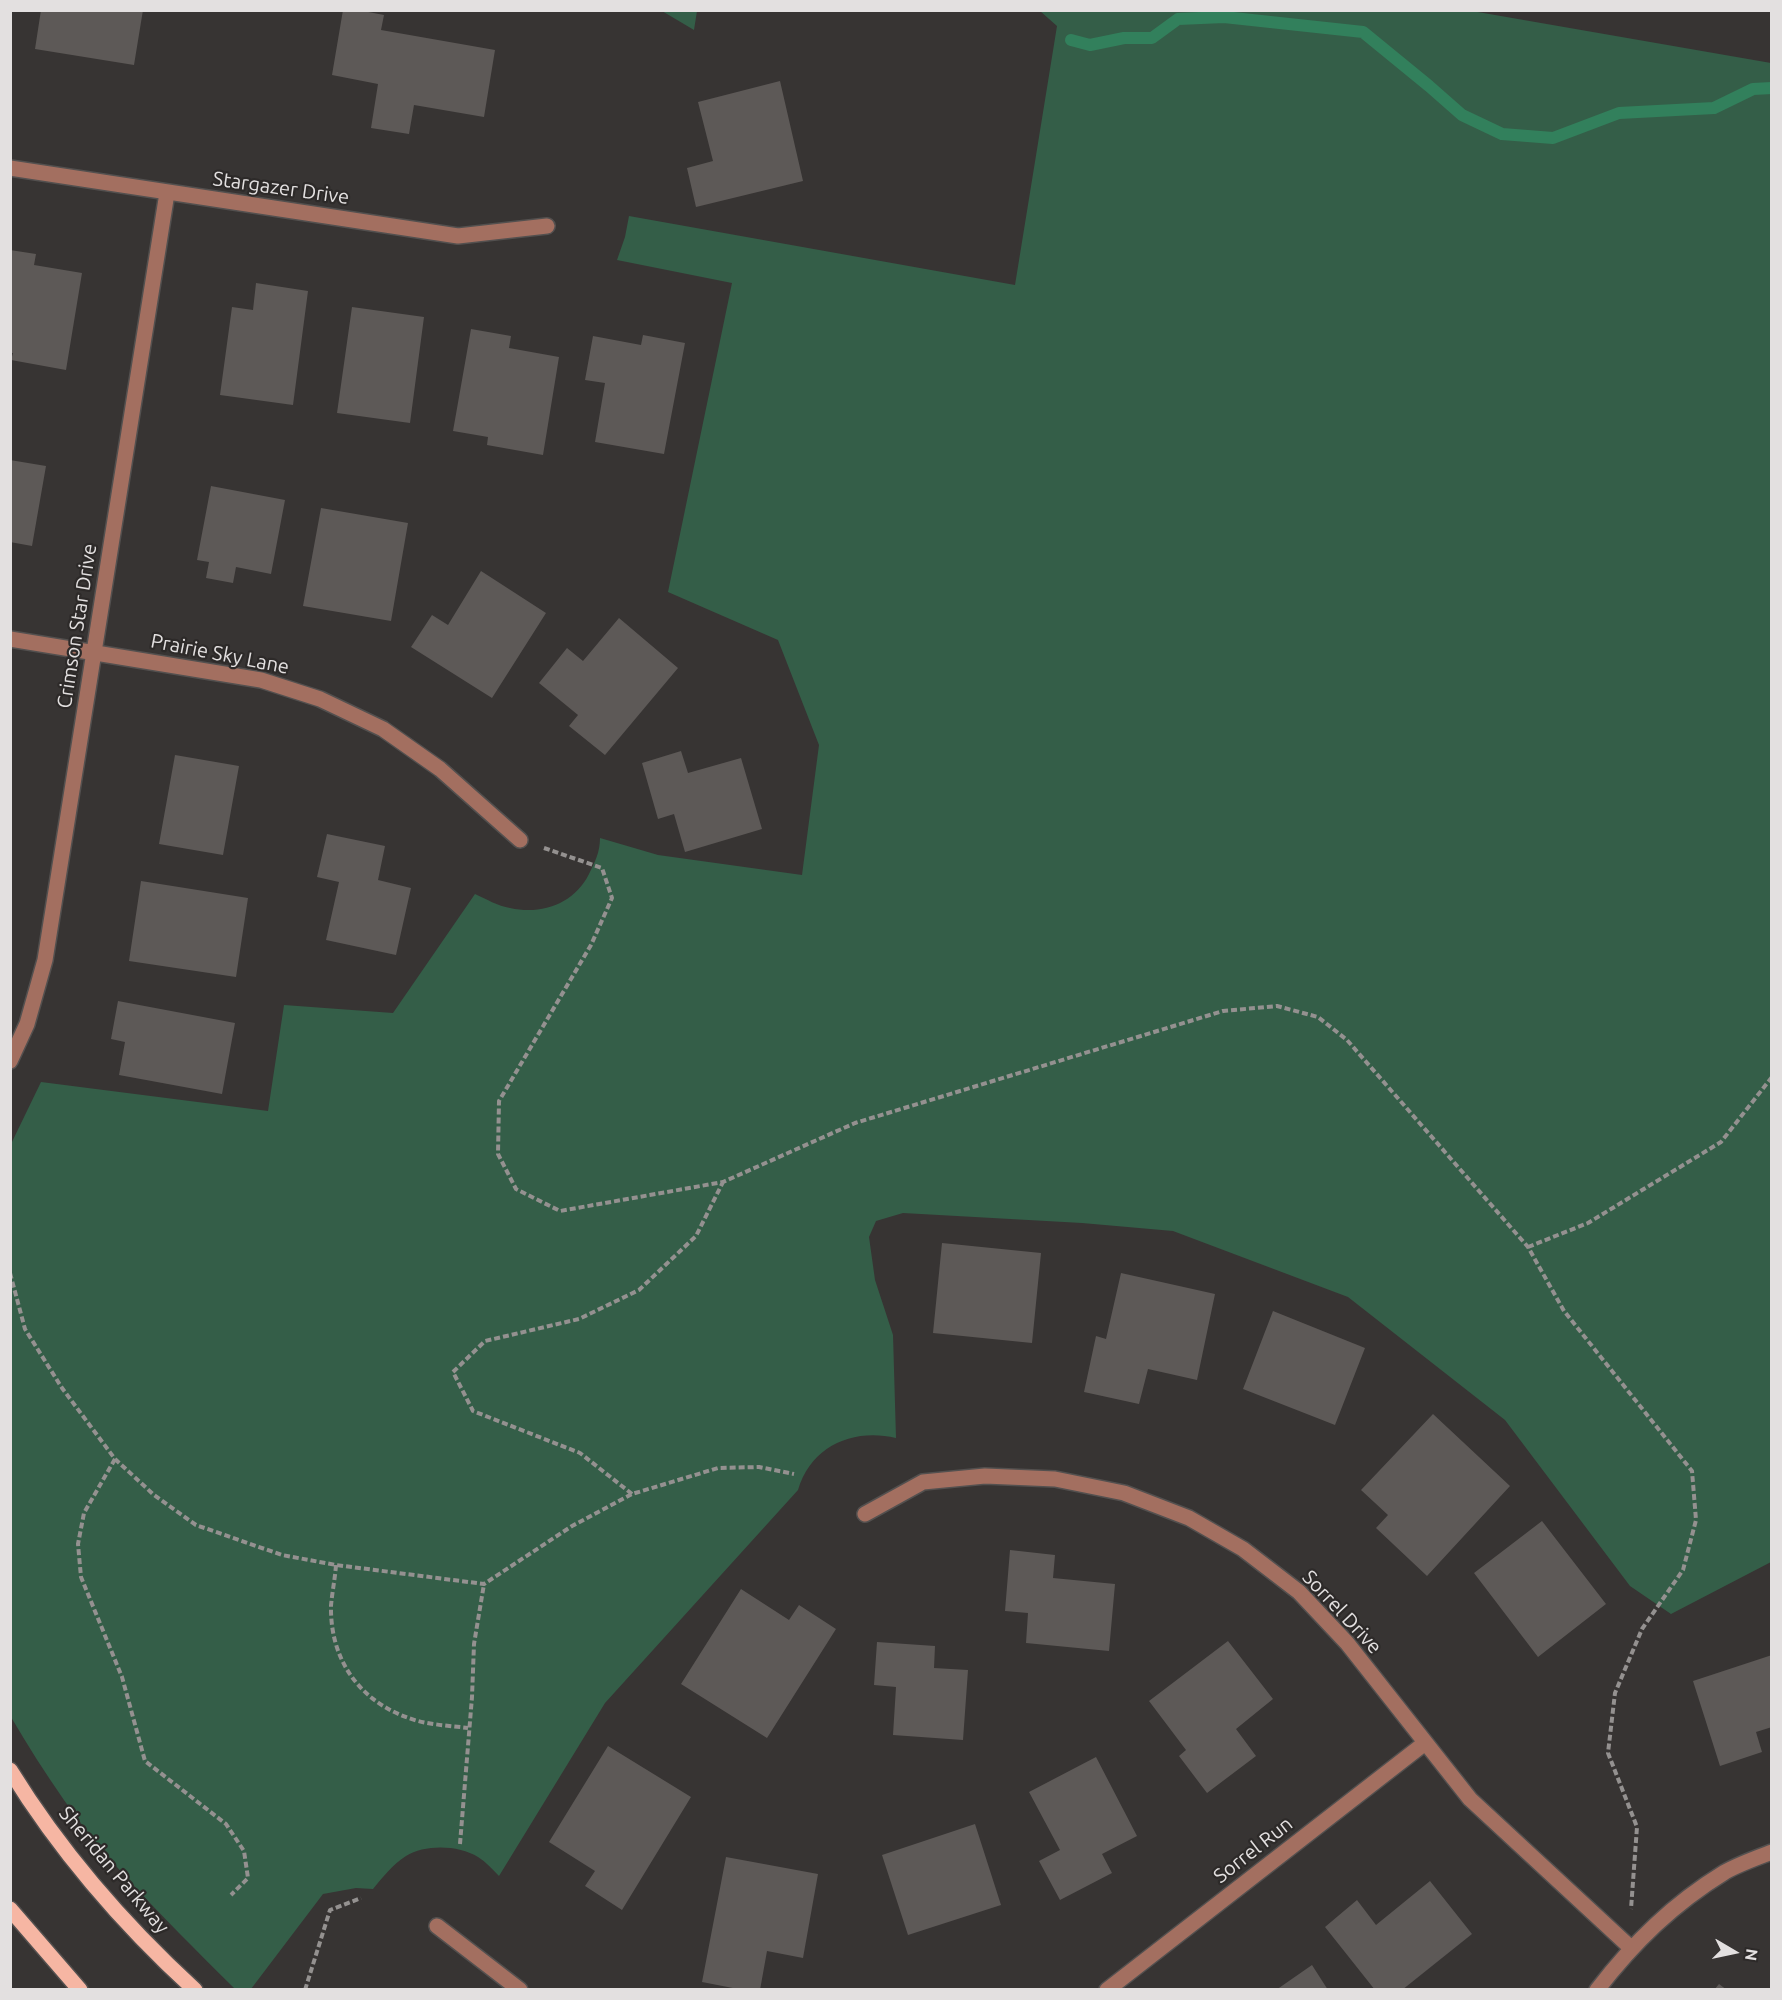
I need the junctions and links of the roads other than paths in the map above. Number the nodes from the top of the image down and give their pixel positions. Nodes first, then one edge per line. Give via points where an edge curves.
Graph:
1 (10, 168) edge
2 (167, 193) junction
3 (547, 226) dead end
4 (10, 639) edge
5 (94, 652) junction
6 (520, 840) road end
7 (10, 1060) edge
8 (865, 1514) dead end
9 (1425, 1743) junction
10 (10, 1770) edge
11 (1772, 1852) edge
12 (10, 1909) edge
13 (437, 1926) dead end
14 (1631, 1948) junction
15 (80, 1989) edge
16 (195, 1989) edge
17 (520, 1989) edge
18 (1107, 1989) edge
19 (1597, 1989) edge

1 - 2 street, Stargazer Drive
2 - 3 street, Stargazer Drive via 458,236
2 - 5 street, Crimson Star Drive
4 - 5 street, Prairie Sky Lane
5 - 6 street, Prairie Sky Lane via 261,680 320,699 383,729 440,769
5 - 7 street, Crimson Star Drive via 45,960 27,1024
8 - 9 street, Sorrel Drive via 923,1482 985,1476 1055,1479 1124,1493 1189,1518 1243,1549 1299,1592 1347,1643
9 - 14 street, Sorrel Drive via 1470,1799
9 - 18 street, Sorrel Run
10 - 16 main road, Sheridan Parkway via 98,1888
11 - 14 street via 1727,1871 1672,1908
12 - 15 main road
13 - 17 street
14 - 19 street

